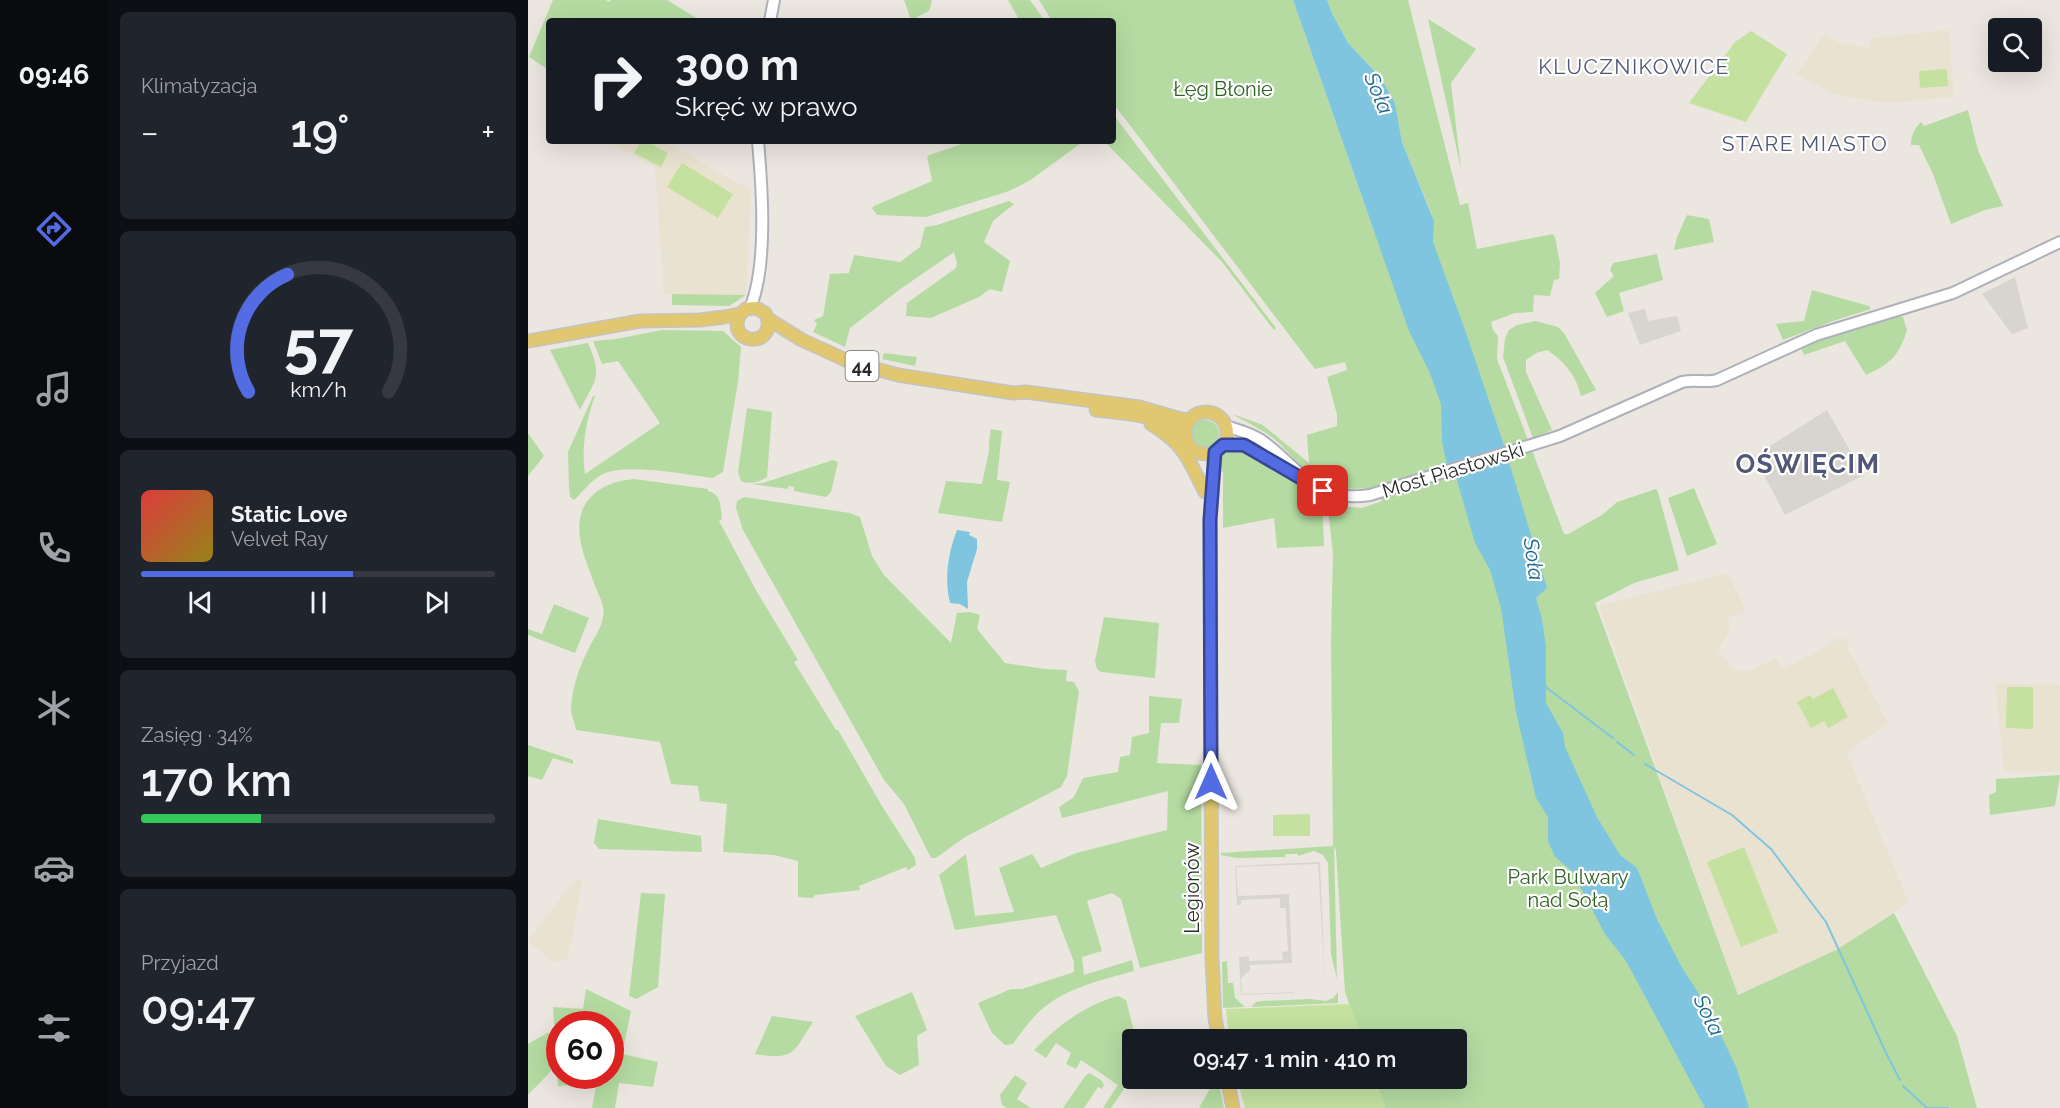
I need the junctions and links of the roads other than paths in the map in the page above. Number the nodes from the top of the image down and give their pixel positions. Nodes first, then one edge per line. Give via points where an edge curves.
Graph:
1 (774, 0) edge
2 (771, 18) edge
3 (758, 144) edge
4 (2060, 243) edge
5 (759, 277) junction
6 (745, 311) junction
7 (767, 316) junction
8 (700, 320) junction
9 (737, 329) junction
10 (766, 333) junction
11 (802, 340) junction
12 (528, 341) edge
13 (1013, 393) junction
14 (1140, 417) junction
15 (1190, 420) junction
16 (1226, 426) junction
17 (1186, 437) junction
18 (1219, 449) junction
19 (1196, 451) junction
20 (1302, 478) junction
21 (1205, 492) junction
22 (1210, 520) junction
23 (1217, 1029) edge
24 (1229, 1089) edge
25 (1233, 1108) edge

1 - 2 street
3 - 5 street via 762,201
4 - 20 street, Most Piastowski via 1953,293 1816,335 1718,380 1682,382 1560,436 1380,493 1346,496 1323,491
5 - 6 street via 756,296
5 - 7 street
6 - 7 main road, 44 via 761,310
6 - 8 main road, 44
6 - 9 main road
7 - 10 main road
7 - 11 main road, 44
8 - 9 main road, 44
8 - 12 main road, 44 via 640,321
9 - 10 main road, 44 via 749,340
10 - 11 main road, 44
11 - 13 main road, 44 via 882,372
13 - 14 main road, 44 via 1031,400
13 - 15 main road, 44 via 1139,407
14 - 17 main road, 44 via 1173,426
14 - 21 main road via 1177,442
15 - 16 main road, 44 via 1211,412
15 - 17 main road
16 - 18 main road, 44 via 1226,438
16 - 20 street via 1261,441
17 - 19 main road, 44
18 - 19 main road via 1206,454
18 - 20 street via 1234,444 1251,448
18 - 22 main road, Legionów / 44
19 - 21 main road, Legionów / 44
21 - 22 main road, Legionów / 44
22 - 23 main road, Legionów / 44 via 1212,959
24 - 25 main road

